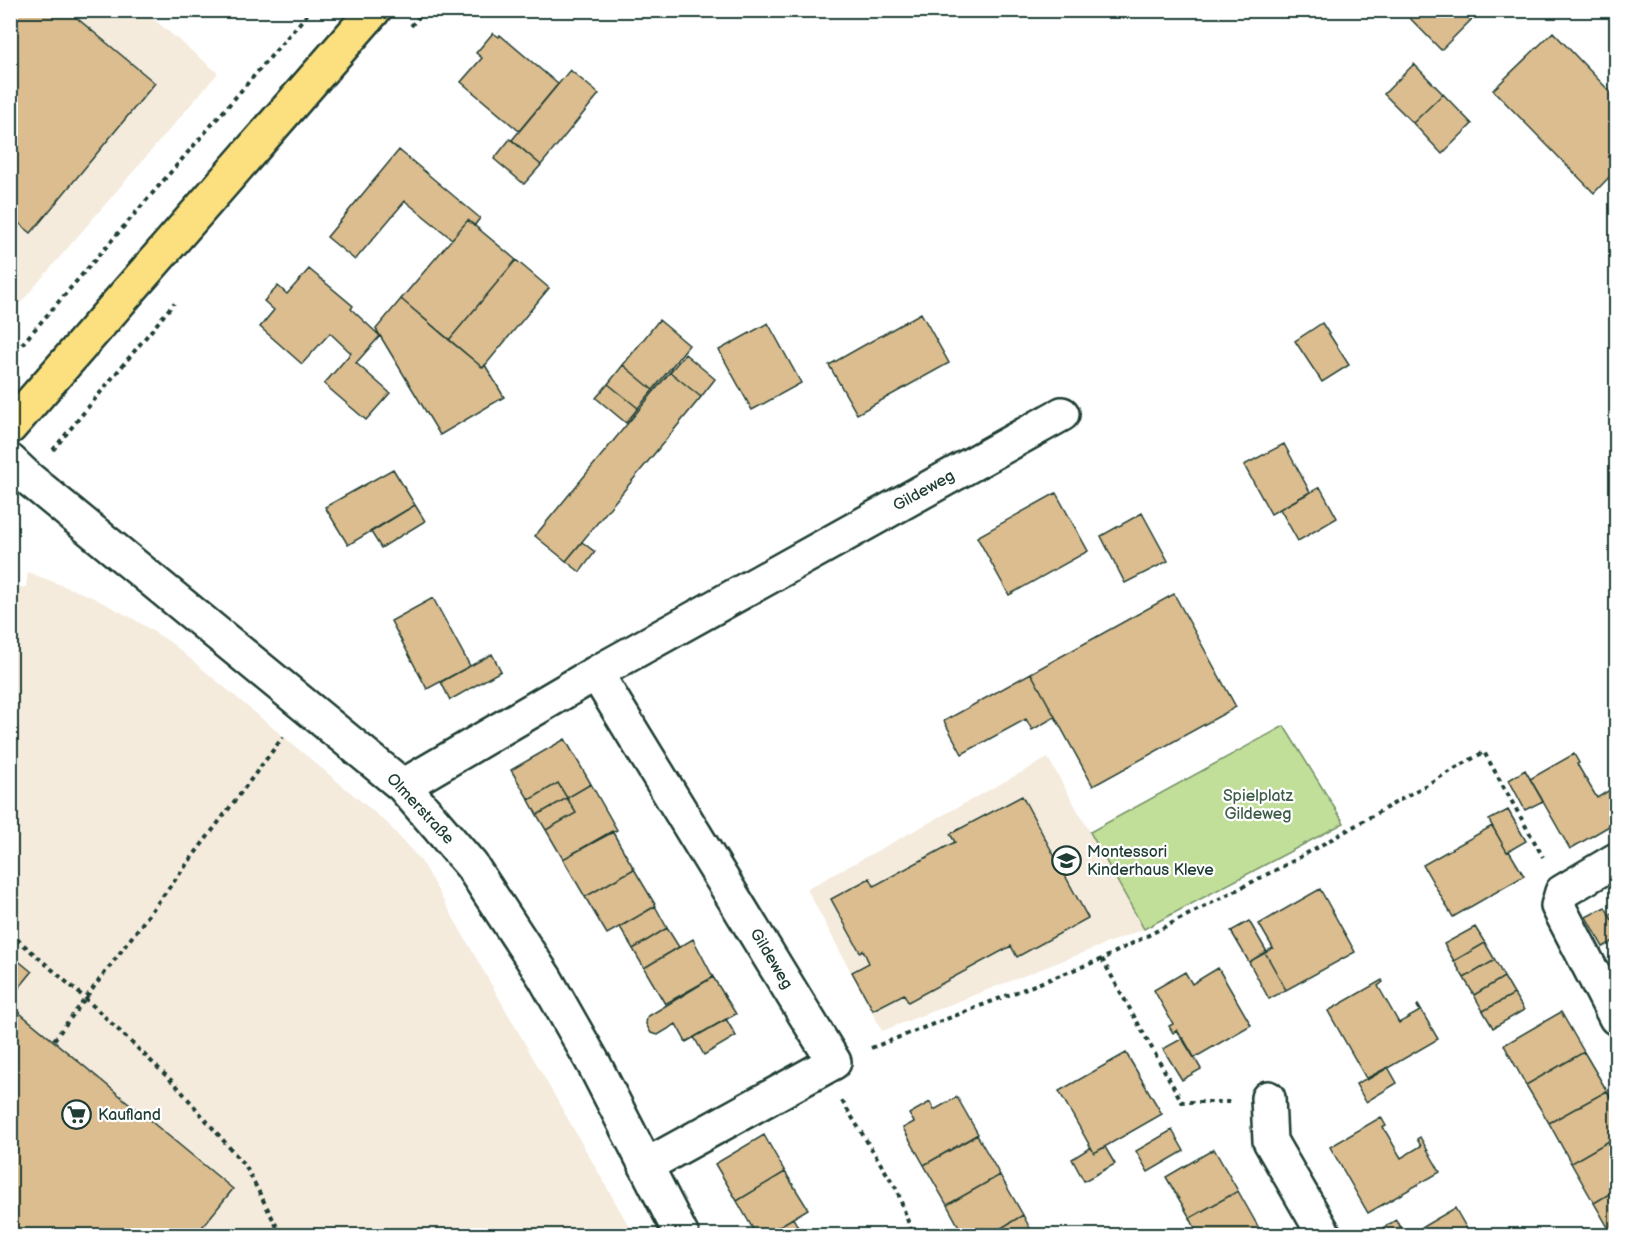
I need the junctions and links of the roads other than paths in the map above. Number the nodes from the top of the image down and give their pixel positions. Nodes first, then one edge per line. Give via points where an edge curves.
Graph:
1 (374, 10) edge
2 (1062, 414) dead end
3 (10, 427) edge
4 (10, 461) edge
5 (596, 674) junction
6 (403, 786) junction
7 (1617, 860) edge
8 (1617, 1018) edge
9 (1269, 1099) road end
10 (647, 1165) junction
11 (682, 1236) edge
12 (1325, 1236) edge

1 - 3 main road
2 - 5 street, Gildeweg
4 - 6 street, Olmerstraße
5 - 6 street, Gildeweg
5 - 10 street, Gildeweg via 834,1062
6 - 10 street, Olmerstraße via 471,865 545,978
7 - 8 street via 1562,892 1557,906
9 - 12 street via 1270,1141
10 - 11 street, Olmerstraße

